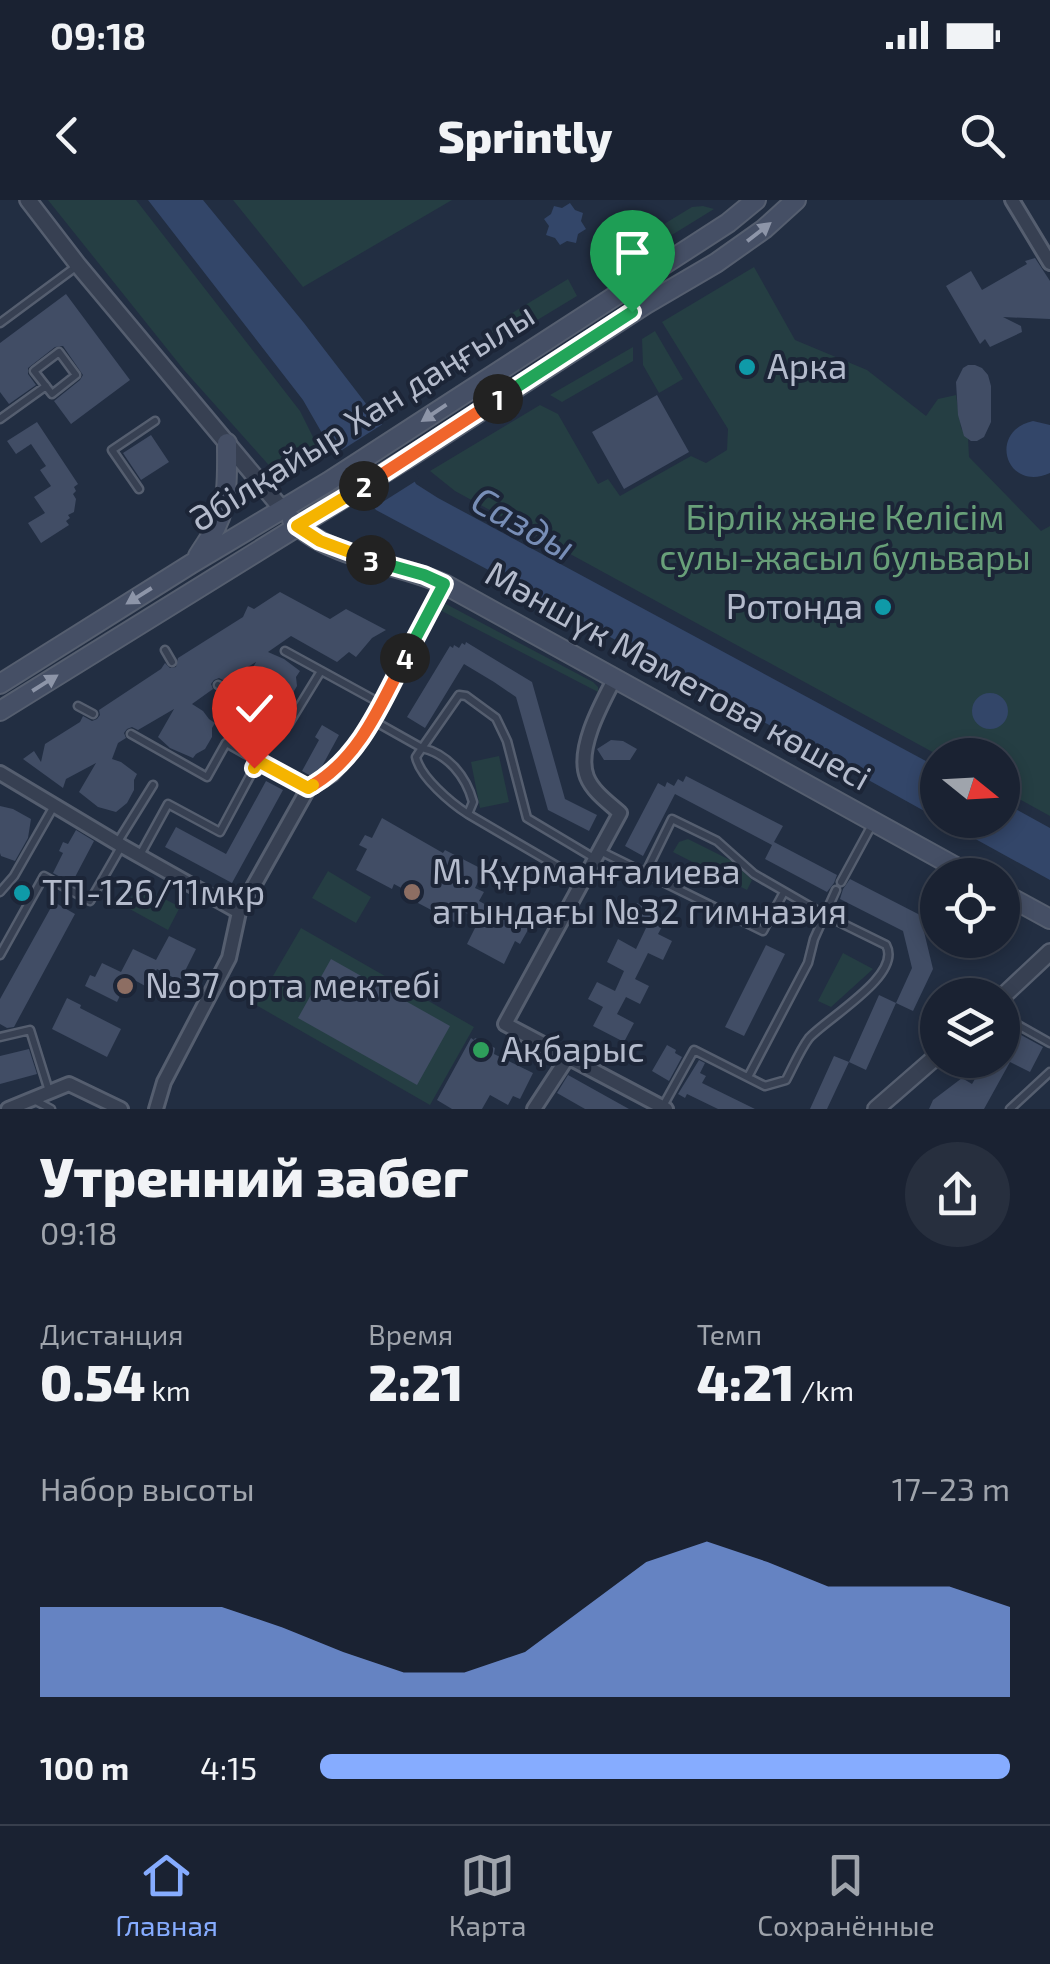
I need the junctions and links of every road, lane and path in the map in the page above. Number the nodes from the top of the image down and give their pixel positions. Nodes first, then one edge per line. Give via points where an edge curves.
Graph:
1 (28, 200) edge
2 (756, 200) edge
3 (796, 200) edge
4 (1012, 200) edge
5 (728, 223) junction
6 (716, 263) junction
7 (1050, 264) edge
8 (78, 265) junction
9 (0, 323) edge
10 (557, 332) junction
11 (529, 379) junction
12 (46, 386) junction
13 (0, 419) edge
14 (155, 420) dead end
15 (227, 443) junction
16 (139, 489) dead end
17 (282, 509) junction
18 (297, 526) junction
19 (194, 562) junction
20 (171, 576) junction
21 (444, 584) junction
22 (184, 596) junction
23 (78, 635) junction
24 (165, 650) dead end
25 (285, 650) dead end
26 (89, 655) junction
27 (172, 662) dead end
28 (322, 671) junction
29 (614, 678) junction
30 (0, 684) edge
31 (218, 685) dead end
32 (381, 704) junction
33 (78, 706) dead end
34 (0, 711) edge
35 (93, 714) dead end
36 (372, 721) junction
37 (131, 734) dead end
38 (422, 748) junction
39 (258, 761) junction
40 (0, 774) edge
41 (153, 785) dead end
42 (308, 788) junction
43 (54, 806) junction
44 (468, 814) junction
45 (874, 822) junction
46 (119, 845) junction
47 (598, 854) junction
48 (140, 856) junction
49 (939, 858) edge
50 (645, 874) junction
51 (583, 881) junction
52 (0, 892) edge
53 (784, 892) junction
54 (1020, 903) edge
55 (239, 912) junction
56 (825, 915) junction
57 (1050, 920) edge
58 (1050, 952) edge
59 (0, 955) edge
60 (1020, 980) edge
61 (1020, 1026) edge
62 (0, 1038) edge
63 (1050, 1043) edge
64 (568, 1057) junction
65 (920, 1071) edge
66 (1050, 1072) edge
67 (748, 1077) junction
68 (49, 1092) junction
69 (32, 1099) junction
70 (114, 1107) edge
71 (540, 1107) edge
72 (664, 1108) edge
73 (8, 1109) edge
74 (51, 1109) edge
75 (156, 1109) edge
76 (876, 1109) edge
77 (1010, 1109) edge

1 - 8 street, Мәншүк Мәметова көшесі
2 - 5 main road, Әбілқайыр Хан даңғылы
6 -> 3 main road, Әбілқайыр Хан даңғылы
4 - 7 street
5 - 6 main road
5 - 10 main road, Әбілқайыр Хан даңғылы
6 - 11 main road, Әбілқайыр Хан даңғылы
8 - 9 lane
8 - 15 street, Мәншүк Мәметова көшесі
10 - 11 main road via 535,353
10 -> 17 main road, Әбілқайыр Хан даңғылы
11 - 18 main road, Әбілқайыр Хан даңғылы
12 - 12 lane via 34,370 58,352 76,375 52,394
12 - 13 lane
14 - 16 lane via 112,450
15 - 17 street, Мәншүк Мәметова көшесі
15 - 19 main road via 222,510
17 - 18 main road, Мәншүк Мәметова көшесі
17 - 19 main road, Әбілқайыр Хан даңғылы
18 - 21 main road, Мәншүк Мәметова көшесі via 340,549
18 - 22 main road, Әбілқайыр Хан даңғылы
19 - 20 main road, Әбілқайыр Хан даңғылы
20 - 22 main road
20 -> 23 main road, Әбілқайыр Хан даңғылы
21 - 29 main road, Мәншүк Мәметова көшесі
21 - 32 street
22 - 26 main road, Әбілқайыр Хан даңғылы
23 - 26 main road
23 - 30 main road, Әбілқайыр Хан даңғылы
24 - 27 lane
25 - 28 lane
34 -> 26 main road, Әбілқайыр Хан даңғылы
28 - 31 lane via 288,725
28 - 32 lane
29 - 45 main road, Мәншүк Мәметова көшесі
29 - 47 street via 585,756 593,787 620,814
32 - 36 street
33 - 35 lane
36 - 38 lane
36 - 42 street via 332,774
37 - 39 lane via 207,778 226,743
38 - 44 lane via 416,757 420,770
38 - 44 lane via 456,768 473,802
38 - 47 lane via 459,696 466,696 496,718 508,741 526,818
39 - 42 lane
39 - 48 lane via 220,832 168,804
40 - 43 street
41 - 46 lane
42 - 55 street
43 - 46 street
43 - 52 lane
44 - 51 lane
45 - 49 main road, Мәншүк Мәметова көшесі
45 - 56 lane
46 - 48 street
46 - 59 lane via 90,901 44,876
47 - 50 lane
47 - 51 street
48 - 55 street
50 - 53 lane via 763,931
50 - 53 lane via 672,818 717,841
51 - 64 street via 505,1024
53 - 56 lane
54 - 57 main road
55 - 75 street via 229,958
56 - 67 lane via 808,963
56 - 67 lane via 886,945 889,960 873,984 808,1039 786,1080 764,1086
58 - 60 street
61 - 63 lane
62 - 68 lane via 30,1030
64 - 71 street
64 - 72 street
65 - 76 street
66 - 77 lane
67 - 72 lane via 694,1050
68 - 69 street
68 - 70 street via 69,1084
69 - 73 street
69 - 74 lane

